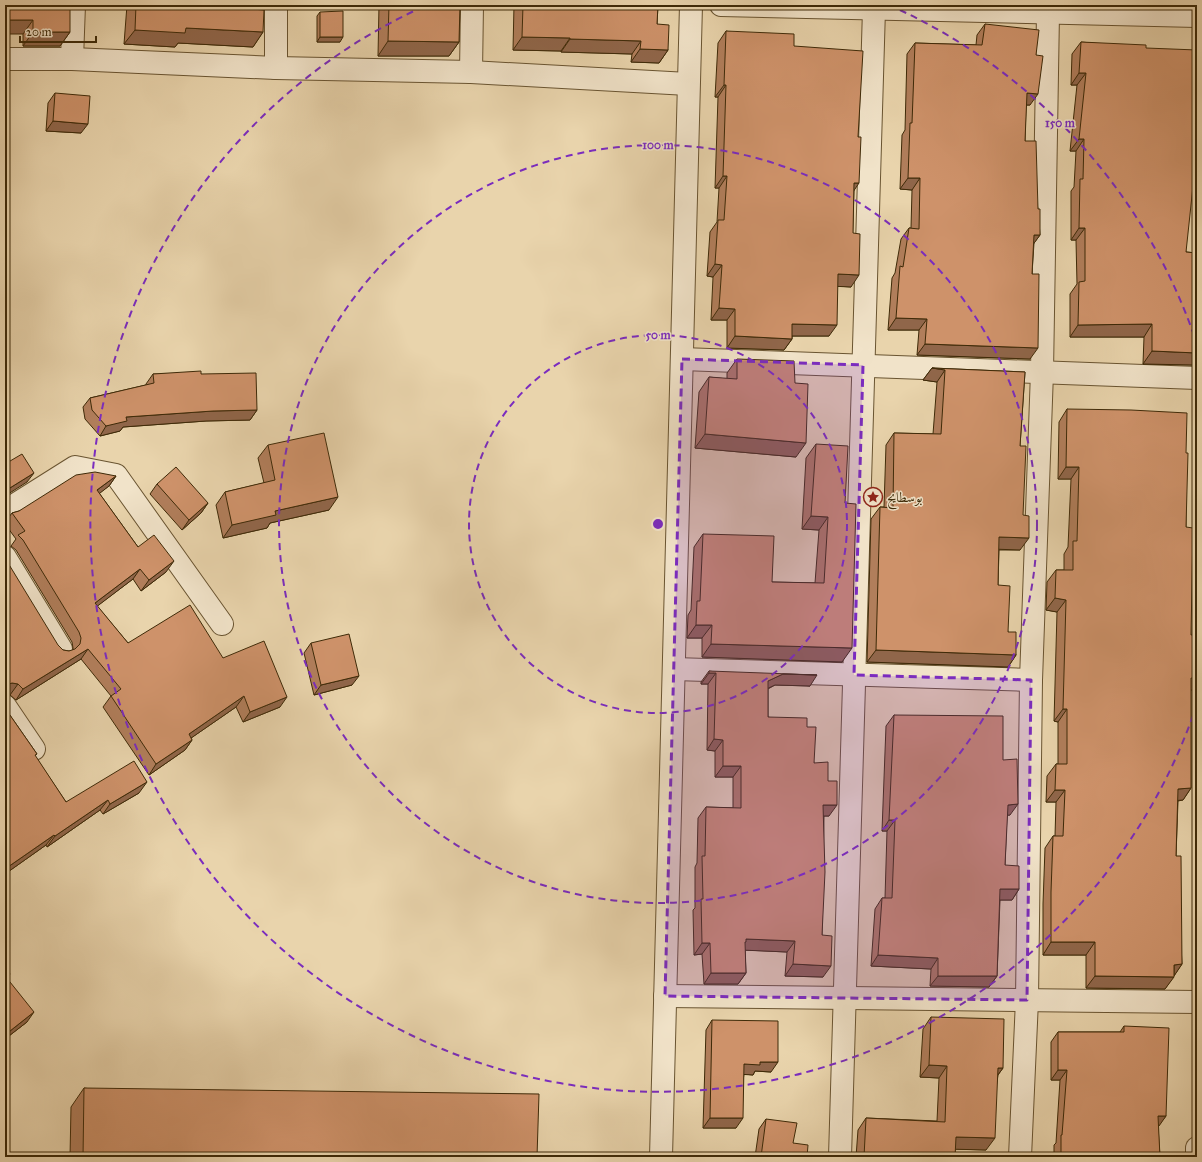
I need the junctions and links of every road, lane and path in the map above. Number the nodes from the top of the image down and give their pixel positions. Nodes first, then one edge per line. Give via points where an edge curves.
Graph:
1 (74, 5) edge
2 (276, 5) edge
3 (472, 5) edge
4 (691, 5) edge
5 (721, 5) edge
6 (874, 8) junction
7 (1143, 10) edge
8 (1048, 13) junction
9 (1197, 16) edge
10 (5, 59) edge
11 (72, 59) junction
12 (276, 68) junction
13 (471, 72) junction
14 (688, 84) junction
15 (682, 359) junction
16 (863, 366) junction
17 (1042, 372) junction
18 (1197, 378) edge
19 (5, 511) edge
20 (5, 557) edge
21 (222, 624) dead end
22 (61, 649) edge
23 (674, 669) junction
24 (854, 675) junction
25 (1031, 680) junction
26 (5, 706) edge
27 (34, 749) edge
28 (665, 996) junction
29 (844, 998) junction
30 (1026, 1000) junction
31 (1197, 1002) edge
32 (1197, 1148) edge
33 (661, 1157) edge
34 (840, 1157) edge
35 (1020, 1157) edge
36 (1197, 1157) edge

1 - 11 street
2 - 12 street
3 - 13 street
4 - 14 street
5 - 6 street
6 - 8 street
6 - 16 street
7 - 8 street
7 - 9 street
8 - 17 street
10 - 11 street
11 - 12 street
12 - 13 street
13 - 14 street
14 - 15 street
15 - 16 street
15 - 23 street
16 - 17 street
16 - 24 street
17 - 18 street
17 - 25 street
19 - 21 street via 75,467 116,475
20 - 22 street
23 - 24 street
23 - 28 street
24 - 25 street
24 - 29 street
25 - 30 street
26 - 27 street
28 - 29 street
28 - 33 street
29 - 30 street
29 - 34 street
30 - 31 street
30 - 35 street
32 - 36 street

